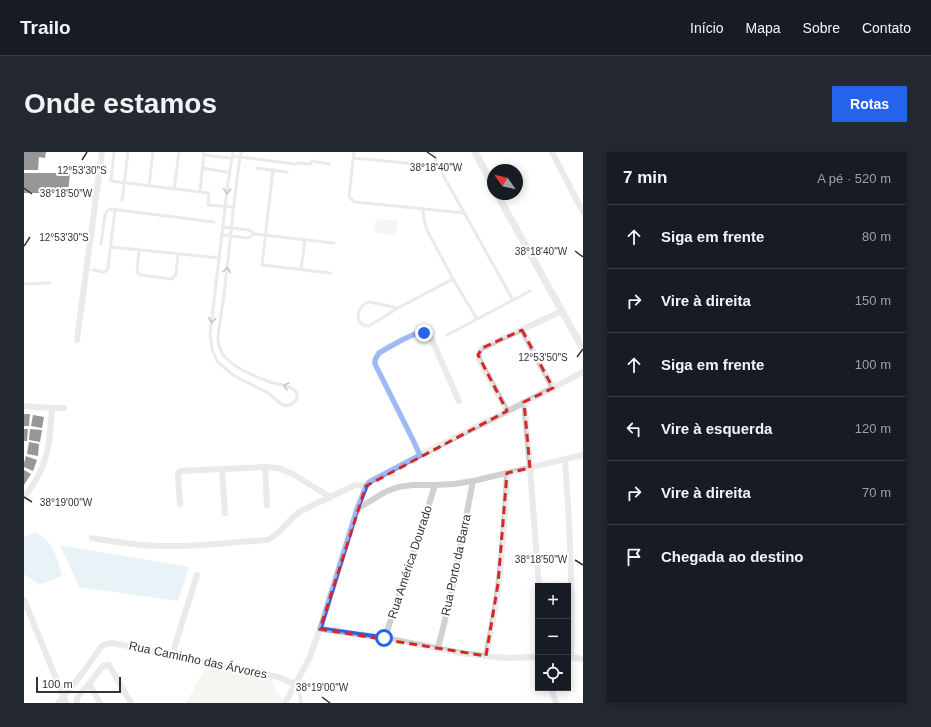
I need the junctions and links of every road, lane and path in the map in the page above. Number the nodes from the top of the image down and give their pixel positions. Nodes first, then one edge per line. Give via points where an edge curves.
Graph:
1 (102, 152) edge
2 (114, 152) edge
3 (128, 152) edge
4 (153, 152) edge
5 (179, 152) edge
6 (233, 152) edge
7 (241, 152) edge
8 (354, 152) edge
9 (433, 152) edge
10 (475, 152) edge
11 (552, 152) edge
12 (204, 153) edge
13 (230, 157) junction
14 (240, 157) junction
15 (353, 158) junction
16 (330, 164) dead end
17 (438, 166) junction
18 (202, 168) junction
19 (258, 168) dead end
20 (273, 170) junction
21 (227, 172) dead end
22 (287, 172) dead end
23 (487, 175) edge
24 (124, 183) junction
25 (149, 186) junction
26 (174, 189) junction
27 (200, 192) junction
28 (501, 200) edge
29 (122, 201) dead end
30 (226, 206) junction
31 (234, 207) junction
32 (423, 209) junction
33 (115, 210) junction
34 (583, 212) edge
35 (464, 213) junction
36 (214, 222) dead end
37 (223, 227) junction
38 (232, 228) junction
39 (254, 234) junction
40 (222, 235) junction
41 (265, 235) junction
42 (231, 236) junction
43 (304, 240) junction
44 (334, 243) dead end
45 (101, 244) dead end
46 (111, 247) junction
47 (139, 250) junction
48 (178, 254) junction
49 (220, 258) junction
50 (92, 270) dead end
51 (301, 270) junction
52 (330, 273) dead end
53 (453, 279) junction
54 (50, 282) dead end
55 (24, 284) edge
56 (530, 291) dead end
57 (513, 300) junction
58 (398, 308) junction
59 (562, 311) junction
60 (477, 320) junction
61 (522, 330) junction
62 (447, 335) dead end
63 (77, 340) dead end
64 (583, 350) edge
65 (583, 372) edge
66 (553, 388) junction
67 (459, 400) dead end
68 (524, 402) junction
69 (24, 406) edge
70 (52, 408) junction
71 (64, 408) dead end
72 (507, 411) junction
73 (420, 455) junction
74 (583, 455) edge
75 (565, 460) junction
76 (265, 467) junction
77 (530, 468) junction
78 (222, 470) junction
79 (507, 474) junction
80 (473, 481) junction
81 (435, 485) junction
82 (366, 486) junction
83 (24, 496) edge
84 (330, 497) junction
85 (180, 504) dead end
86 (267, 505) dead end
87 (357, 509) junction
88 (225, 513) dead end
89 (92, 538) dead end
90 (197, 575) dead end
91 (539, 583) edge
92 (24, 600) edge
93 (320, 629) junction
94 (384, 638) junction
95 (438, 648) junction
96 (172, 655) junction
97 (569, 655) edge
98 (486, 656) junction
99 (535, 657) edge
100 (571, 657) edge
101 (583, 659) edge
102 (84, 669) junction
103 (94, 678) junction
104 (78, 679) junction
105 (295, 684) junction
106 (87, 686) junction
107 (552, 691) edge
108 (65, 700) edge
109 (58, 703) edge
110 (77, 703) edge
111 (100, 703) edge
112 (131, 703) edge
113 (285, 703) edge
114 (300, 703) edge
115 (556, 703) edge

1 - 63 street
2 - 24 lane via 111,181
3 - 24 lane
4 - 25 lane
5 - 26 lane
6 - 13 lane
7 - 14 lane
8 - 15 lane
9 - 17 lane
10 - 23 street
11 - 34 street
12 - 13 lane
12 - 18 lane
13 - 14 lane
13 -> 30 lane
14 - 16 lane via 295,164 311,164 312,161
14 - 31 lane
15 - 17 lane
15 - 32 lane via 349,196 352,200
17 - 35 lane
18 - 21 lane
18 - 27 lane
19 - 20 lane
20 - 22 lane
20 - 41 lane
24 - 25 lane
24 - 29 lane
25 - 26 lane
26 - 27 lane
27 - 30 lane via 209,193 208,205
28 - 59 street
30 - 31 lane
30 - 37 lane
31 - 38 lane
32 - 35 lane
32 - 53 lane via 425,227
33 - 36 lane
33 - 45 lane via 108,210 106,213
33 - 46 lane
35 - 57 lane
37 - 38 lane
37 - 40 lane
38 - 39 lane via 249,230
38 - 42 lane
39 - 41 lane
39 - 42 lane via 248,238
40 - 42 lane
40 - 49 lane
41 - 43 lane
41 - 51 lane via 262,265
49 -> 42 lane via 210,334 217,362 233,375 268,393 281,404 292,404 297,399 297,393 293,388 272,383 246,372 235,366 221,352 218,342 219,330
43 - 44 lane
43 - 51 lane
46 - 47 lane
46 - 50 lane via 107,270
47 - 48 lane
47 - 48 lane via 137,272 140,275 174,278
48 - 49 lane
51 - 52 lane
53 - 58 lane
53 - 60 lane
54 - 55 lane
56 - 57 lane
57 - 60 lane
58 - 58 lane via 368,326 359,321 359,312 365,303
59 - 61 street
59 - 64 street
60 - 62 lane
61 - 66 street
61 - 72 street via 482,348 478,355
65 - 66 street
66 - 68 street
67 - 73 street via 427,334 415,334 379,353 375,364
68 - 72 street
68 - 77 street
69 - 70 street
70 - 71 street
70 - 83 street via 45,462 38,478
72 - 73 street
73 - 82 street
74 - 75 street
75 - 77 street
75 - 97 street via 570,516 572,615
76 - 78 street
76 - 84 street via 278,468 294,474
76 - 86 street
77 - 79 street
77 - 91 street
78 - 85 street via 179,472
78 - 88 street
79 - 80 street
79 - 98 street via 498,584
80 - 81 street
80 - 95 street, Rua Porto da Barra
81 - 87 street via 392,488
81 - 94 street, Rua América Dourado
82 - 84 street via 356,485
82 - 87 street
84 - 89 street via 293,516 278,534 267,540 217,545 162,546
87 - 93 street
90 - 96 street
92 - 108 street
93 - 94 street
93 - 105 street via 309,659
94 - 95 street
95 - 98 street
96 - 102 street, Rua Caminho das Árvores via 113,643 105,644
96 - 105 street, Rua Caminho das Árvores via 278,677
98 - 99 street
100 - 101 street
102 - 103 street
102 - 104 street
103 - 106 street
103 - 112 street via 103,666 109,665
104 - 106 street
104 - 108 street
105 - 113 street
105 - 114 lane via 301,697
106 - 110 street via 78,696
106 - 111 street
107 - 115 street
108 - 109 street

